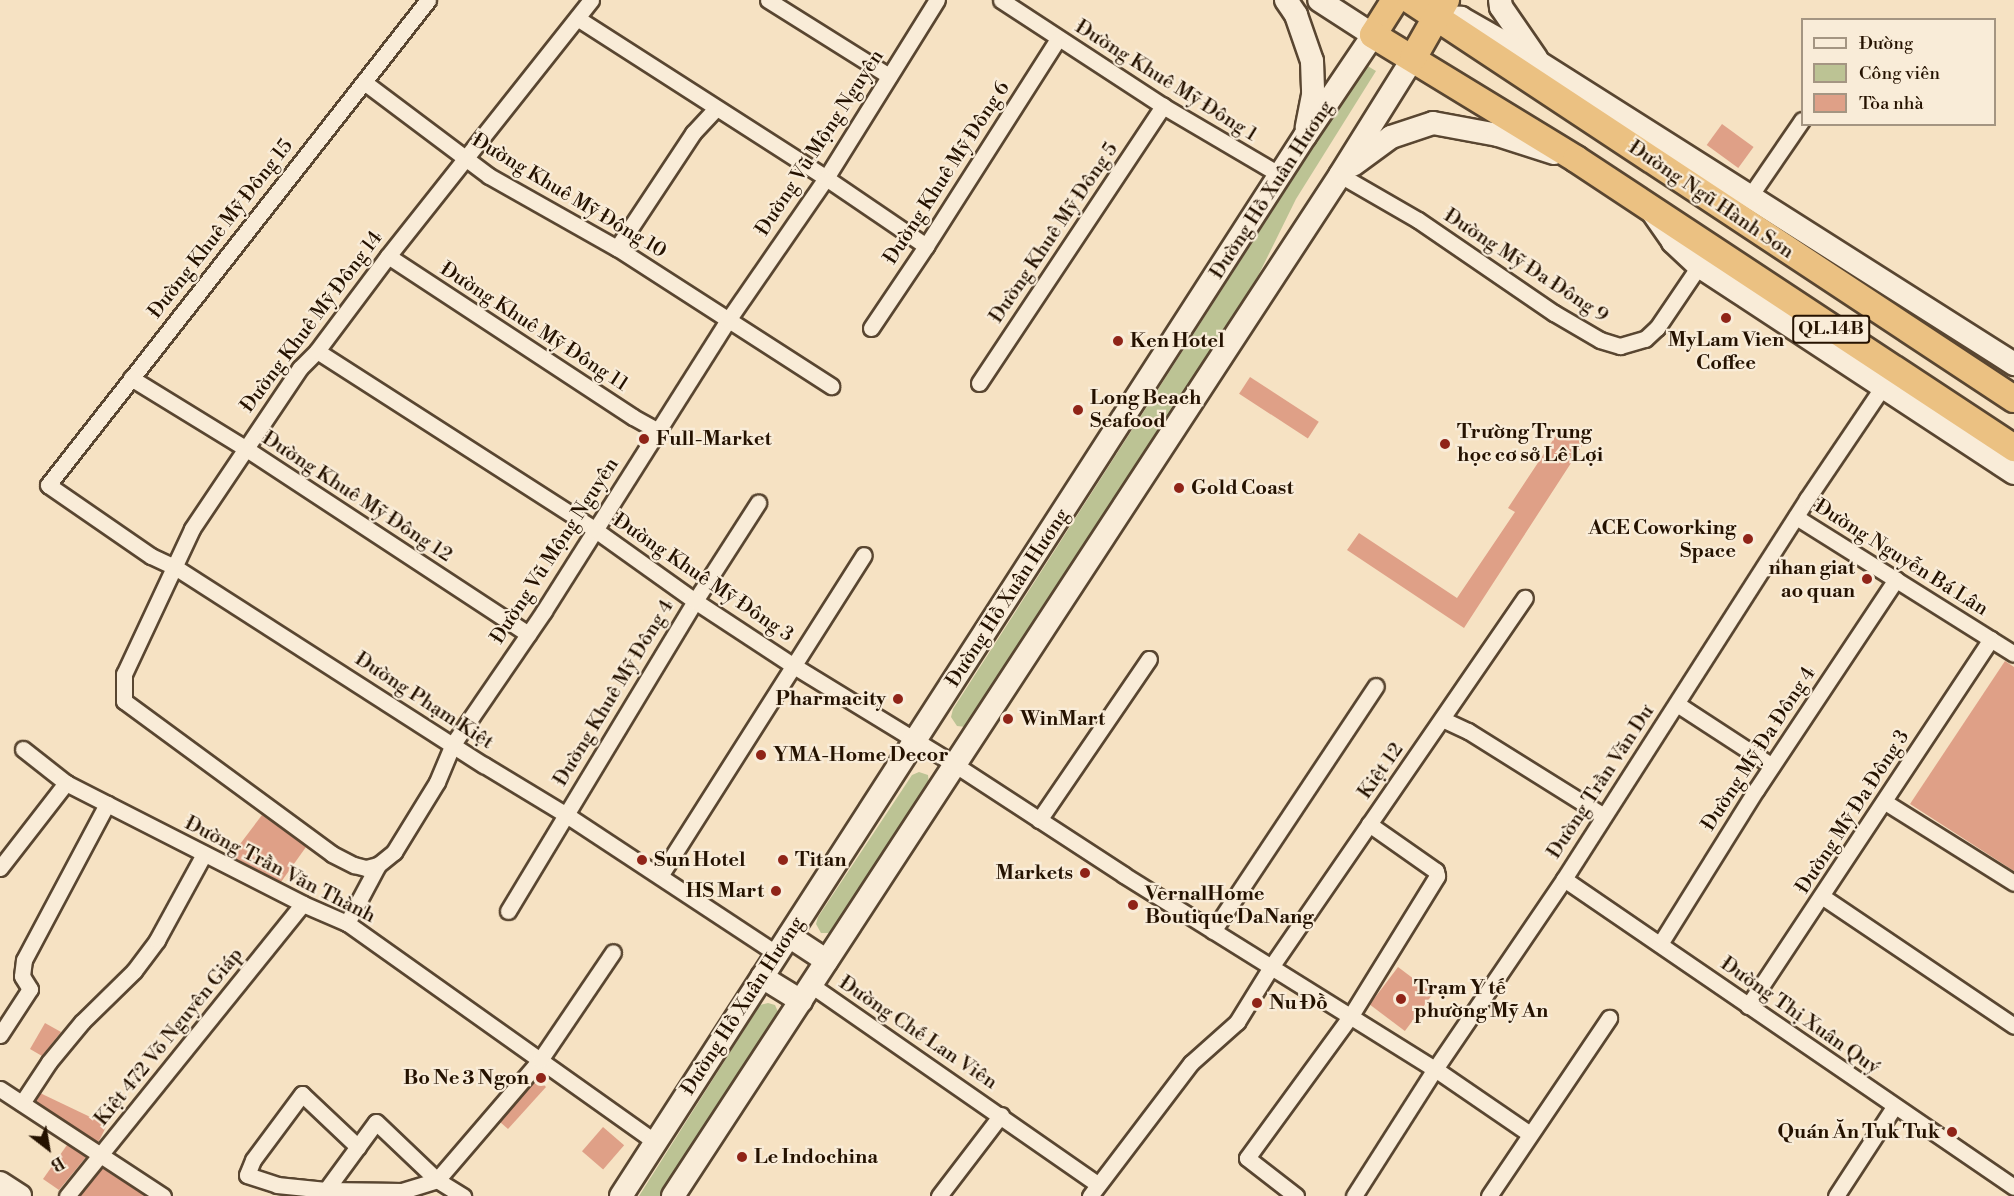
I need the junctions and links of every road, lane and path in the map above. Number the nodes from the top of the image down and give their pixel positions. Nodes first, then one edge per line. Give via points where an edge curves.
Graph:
1 (428, 0) edge
2 (591, 0) edge
3 (768, 0) edge
4 (937, 0) edge
5 (1001, 0) edge
6 (1286, 0) edge
7 (1319, 0) edge
8 (1395, 0) edge
9 (1410, 0) edge
10 (1500, 0) edge
11 (1442, 8) edge
12 (577, 18) junction
13 (1373, 35) junction
14 (1058, 39) junction
15 (1413, 58) junction
16 (1538, 62) junction
17 (889, 76) junction
18 (364, 82) junction
19 (1163, 106) junction
20 (715, 109) junction
21 (1801, 123) edge
22 (1305, 136) junction
23 (464, 159) junction
24 (1576, 159) junction
25 (1280, 175) junction
26 (1340, 175) junction
27 (826, 178) junction
28 (1750, 196) junction
29 (1650, 208) junction
30 (926, 246) junction
31 (617, 248) junction
32 (1830, 248) junction
33 (388, 256) junction
34 (1699, 266) junction
35 (1817, 271) junction
36 (728, 320) junction
37 (871, 328) dead end
38 (317, 351) junction
39 (2014, 364) edge
40 (131, 378) junction
41 (979, 383) dead end
42 (831, 386) dead end
43 (1882, 388) junction
44 (2014, 399) edge
45 (658, 431) junction
46 (245, 448) junction
47 (2014, 448) edge
48 (2014, 473) edge
49 (48, 485) joint
50 (758, 503) dead end
51 (1796, 517) junction
52 (594, 529) junction
53 (864, 555) dead end
54 (175, 567) junction
55 (1896, 579) junction
56 (1525, 598) dead end
57 (695, 601) junction
58 (528, 634) junction
59 (1991, 639) junction
60 (2014, 654) edge
61 (1149, 659) dead end
62 (794, 666) junction
63 (1376, 686) dead end
64 (1677, 704) junction
65 (1442, 719) junction
66 (915, 740) junction
67 (453, 744) junction
68 (23, 749) dead end
69 (954, 764) junction
70 (1772, 766) junction
71 (66, 783) junction
72 (1885, 802) junction
73 (107, 804) junction
74 (565, 814) junction
75 (1604, 816) junction
76 (1039, 820) junction
77 (1370, 824) junction
78 (204, 854) junction
79 (378, 865) junction
80 (0, 868) edge
81 (660, 876) junction
82 (1564, 879) junction
83 (2014, 883) edge
84 (1822, 897) junction
85 (303, 904) junction
86 (508, 911) dead end
87 (347, 923) junction
88 (1214, 931) junction
89 (1660, 944) junction
90 (783, 945) junction
91 (613, 952) dead end
92 (827, 961) junction
93 (1271, 967) junction
94 (762, 977) junction
95 (806, 993) junction
96 (1748, 1006) junction
97 (1350, 1017) junction
98 (1609, 1018) dead end
99 (2014, 1026) edge
100 (0, 1035) edge
101 (540, 1060) junction
102 (1435, 1069) junction
103 (0, 1089) edge
104 (22, 1103) junction
105 (1894, 1107) junction
106 (1001, 1115) junction
107 (1530, 1134) junction
108 (655, 1142) junction
109 (358, 1147) junction
110 (101, 1154) junction
111 (437, 1180) junction
112 (0, 1183) edge
113 (2014, 1187) edge
114 (326, 1190) junction
115 (1093, 1190) edge
116 (20, 1196) edge
117 (67, 1196) edge
118 (163, 1196) edge
119 (463, 1196) edge
120 (621, 1196) edge
121 (673, 1196) edge
122 (939, 1196) edge
123 (1296, 1196) edge
124 (1354, 1196) edge
125 (1489, 1196) edge
126 (1836, 1196) edge

1 - 18 street, Đường Khuê Mỹ Đông 15
2 - 12 street, Đường Khuê Mỹ Đông 14
3 - 17 street
4 - 17 street, Đường Vũ Mộng Nguyên
5 - 14 street, Đường Khuê Mỹ Đông 1
6 - 22 main road via 1296,15 1312,61 1313,95
7 - 13 main road
8 - 13 highway, Đường Hồ Xuân Hương
9 - 11 highway, Đường Ngũ Hành Sơn
10 - 16 main road
11 - 15 highway
11 - 16 main road, Đường Ngũ Hành Sơn
11 - 35 highway, Đường Ngũ Hành Sơn / QL.14B
12 - 20 street
12 - 23 street, Đường Khuê Mỹ Đông 14
13 - 15 highway, Đường Ngũ Hành Sơn
13 - 22 main road, Đường Hồ Xuân Hương
14 - 19 street, Đường Khuê Mỹ Đông 1
14 - 30 street, Đường Khuê Mỹ Đông 6
15 - 24 highway, Đường Ngũ Hành Sơn / QL.14B
15 - 26 main road
16 - 28 main road, Đường Ngũ Hành Sơn
17 - 27 street, Đường Vũ Mộng Nguyên
18 - 23 street, Đường Khuê Mỹ Đông 10
18 - 40 street, Đường Khuê Mỹ Đông 15
19 - 25 street, Đường Khuê Mỹ Đông 1
19 - 41 street, Đường Khuê Mỹ Đông 5
20 - 27 street
20 - 31 street via 693,133
21 - 28 street
22 - 25 main road, Đường Hồ Xuân Hương
23 - 31 street, Đường Khuê Mỹ Đông 10
23 - 33 street, Đường Khuê Mỹ Đông 14
24 - 26 main road via 1498,135 1433,123 1391,137
24 - 29 highway, Đường Ngũ Hành Sơn / QL.14B
25 - 66 main road, Đường Hồ Xuân Hương
26 - 34 street, Đường Mỹ Đa Đông 9 via 1418,220 1554,313 1600,340 1620,346 1645,339 1657,328
26 - 69 main road
27 - 30 street
27 - 36 street, Đường Vũ Mộng Nguyên
28 - 32 main road, Đường Ngũ Hành Sơn
29 - 34 main road, Đường Ngũ Hành Sơn via 1673,243
29 - 47 highway, Đường Ngũ Hành Sơn / QL.14B
30 - 37 street, Đường Khuê Mỹ Đông 6
31 - 36 street, Đường Khuê Mỹ Đông 10
32 - 35 main road
32 - 39 main road, Đường Ngũ Hành Sơn
33 - 38 street, Đường Khuê Mỹ Đông 14
33 - 45 street, Đường Khuê Mỹ Đông 11
34 - 43 main road, Đường Ngũ Hành Sơn
35 - 44 highway, Đường Ngũ Hành Sơn / QL.14B
36 - 42 street, Đường Khuê Mỹ Đông 10
36 - 45 street, Đường Vũ Mộng Nguyên
38 - 46 street, Đường Khuê Mỹ Đông 14 via 300,368
38 - 52 street, Đường Khuê Mỹ Đông 3
40 - 46 street, Đường Khuê Mỹ Đông 12
40 - 49 street, Đường Khuê Mỹ Đông 15
43 - 48 main road, Đường Ngũ Hành Sơn
43 - 51 street, Đường Trần Văn Dư
45 - 52 street, Đường Vũ Mộng Nguyên
46 - 54 street, Đường Khuê Mỹ Đông 14 via 192,529
46 - 58 street, Đường Khuê Mỹ Đông 12
49 - 54 street, Đường Phạm Kiệt via 151,556
50 - 57 street, Đường Khuê Mỹ Đông 4
51 - 55 street, Đường Nguyễn Bá Lân
51 - 64 street, Đường Trần Văn Dư
52 - 57 street, Đường Khuê Mỹ Đông 3
52 - 58 street, Đường Vũ Mộng Nguyên
53 - 62 street
54 - 67 street, Đường Phạm Kiệt
54 - 79 street, Đường Khuê Mỹ Đông 14 via 124,674 124,701 332,854 366,868
55 - 59 street, Đường Nguyễn Bá Lân
55 - 70 street, Đường Mỹ Đa Đông 4
56 - 65 street, Kiệt 12
57 - 62 street, Đường Khuê Mỹ Đông 3
57 - 74 street, Đường Khuê Mỹ Đông 4
58 - 67 street, Đường Vũ Mộng Nguyên
59 - 60 street, Đường Nguyễn Bá Lân
59 - 72 street, Đường Mỹ Đa Đông 3
61 - 76 street
62 - 66 street, Đường Khuê Mỹ Đông 3
62 - 81 street
63 - 88 street
64 - 70 street
64 - 75 street, Đường Trần Văn Dư
65 - 75 street via 1468,731
65 - 77 street, Kiệt 12
66 - 69 street, Đường Khuê Mỹ Đông 3
66 - 90 main road, Đường Hồ Xuân Hương
67 - 74 street, Đường Phạm Kiệt
67 - 79 street, Đường Vũ Mộng Nguyên via 437,782 394,852
68 - 71 street, Đường Trần Văn Thành
69 - 76 street, Đường Khuê Mỹ Đông 3
69 - 92 main road
70 - 89 street, Đường Mỹ Đa Đông 4
71 - 73 street, Đường Trần Văn Thành
71 - 80 street
72 - 83 street
72 - 84 street, Đường Mỹ Đa Đông 3
73 - 78 street, Đường Trần Văn Thành
73 - 100 street via 24,960 22,976 30,989
74 - 81 street, Đường Phạm Kiệt
74 - 86 street, Đường Khuê Mỹ Đông 4
75 - 82 street, Đường Trần Văn Dư
76 - 88 street, Đường Khuê Mỹ Đông 3
77 - 93 street, Kiệt 12
77 - 97 street via 1436,871 1437,876
78 - 85 street, Đường Trần Văn Thành
78 - 104 street via 157,940 134,971 68,1038
79 - 87 street, Đường Vũ Mộng Nguyên
81 - 90 street, Đường Phạm Kiệt
82 - 89 street, Đường Thị Xuân Quý
82 - 102 street, Đường Trần Văn Dư
84 - 96 street, Đường Mỹ Đa Đông 3
84 - 99 street
85 - 87 street, Đường Trần Văn Thành
85 - 110 street, Kiệt 472 Võ Nguyên Giáp
87 - 101 street, Đường Trần Văn Thành
88 - 93 street, Đường Khuê Mỹ Đông 3
89 - 96 street, Đường Thị Xuân Quý
90 - 92 main road
90 - 94 main road, Đường Hồ Xuân Hương
91 - 101 street
92 - 95 main road
93 - 97 street, Đường Khuê Mỹ Đông 3
93 - 115 street, Kiệt 12 via 1236,1022 1191,1063
94 - 95 main road
94 - 108 main road, Đường Hồ Xuân Hương
95 - 106 street, Đường Chế Lan Viên
95 - 121 main road
96 - 105 street, Đường Thị Xuân Quý
97 - 102 street, Đường Khuê Mỹ Đông 3
97 - 123 street via 1247,1158
98 - 107 street
101 - 108 street, Đường Trần Văn Thành
101 - 111 street
102 - 107 street, Đường Khuê Mỹ Đông 3
102 - 124 street, Đường Trần Văn Dư
103 - 104 street
104 - 110 street
105 - 113 street, Đường Thị Xuân Quý
105 - 126 street
106 - 115 street, Đường Chế Lan Viên
106 - 122 street, Đường Chế Lan Viên
107 - 125 street
108 - 120 main road, Đường Hồ Xuân Hương
109 - 111 street via 376,1122
109 - 114 street
109 - 114 street via 302,1094 253,1160 247,1175 277,1185
110 - 117 street, Kiệt 472 Võ Nguyên Giáp
110 - 118 street
111 - 114 street via 402,1191
111 - 119 street
112 - 116 main road

